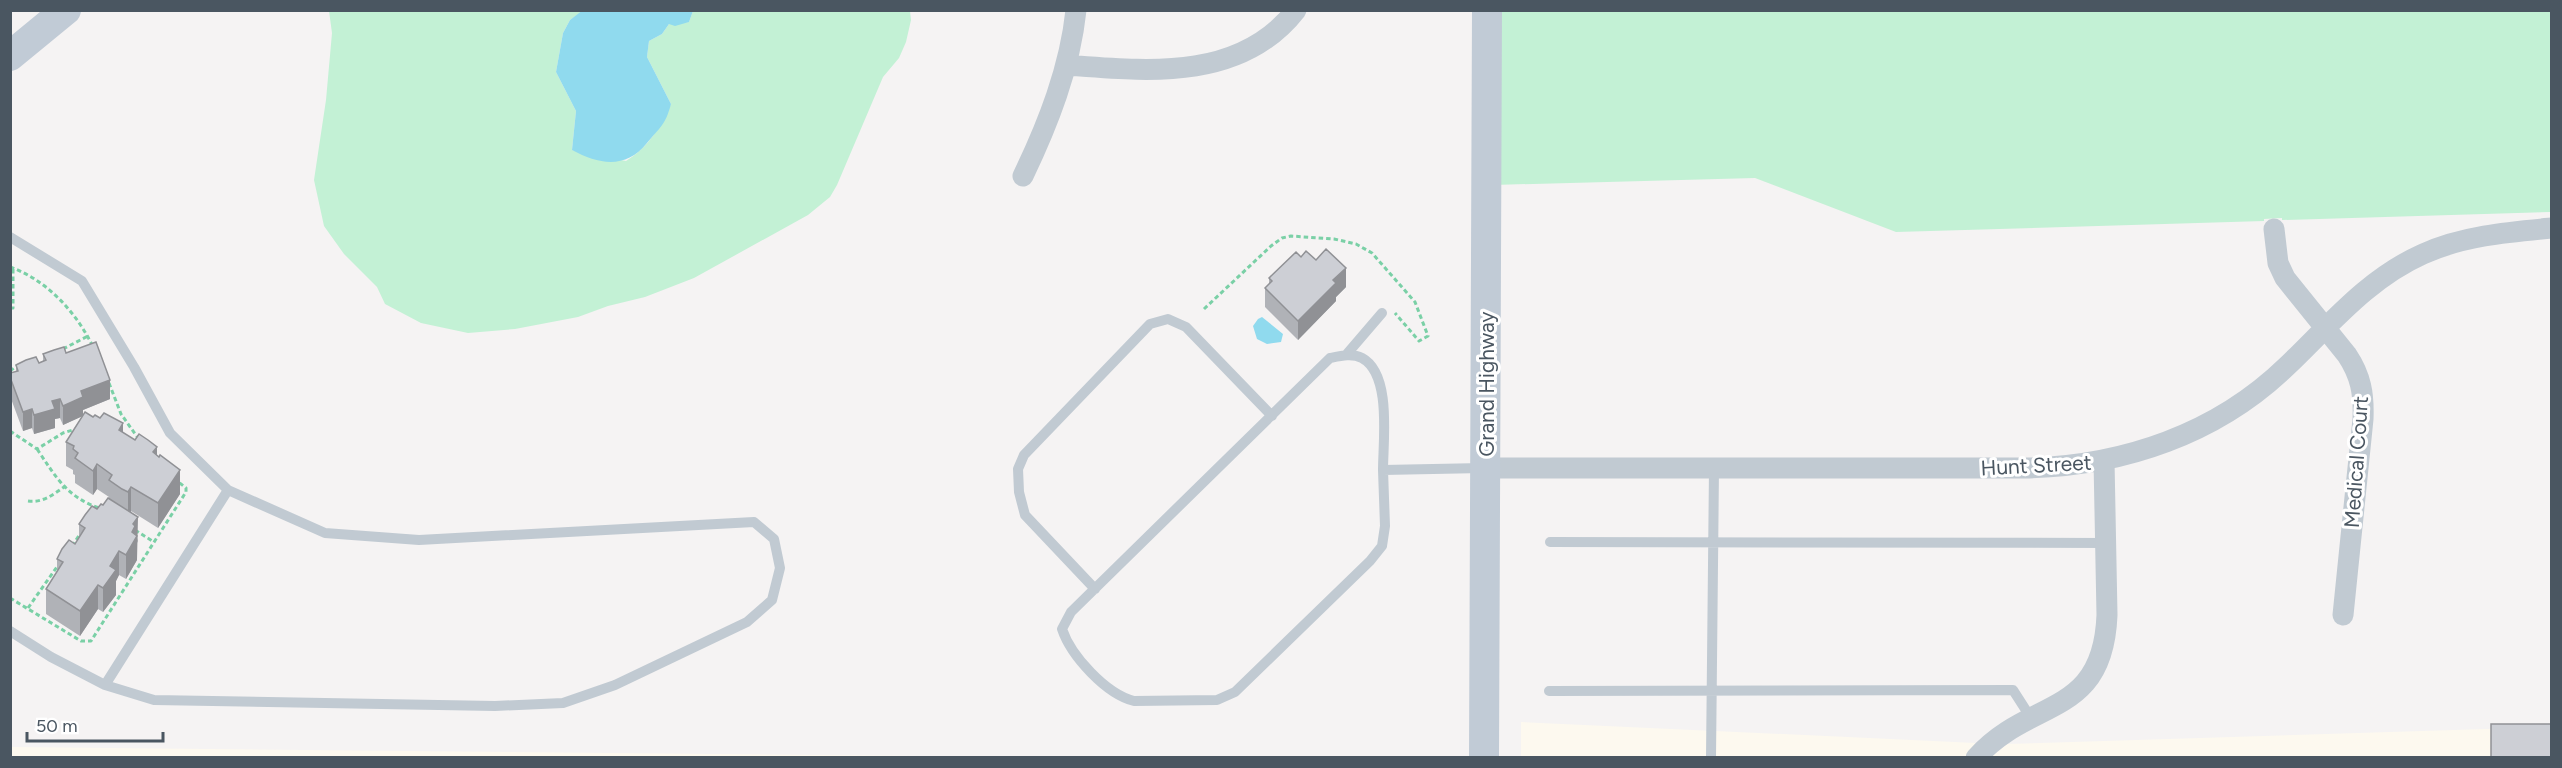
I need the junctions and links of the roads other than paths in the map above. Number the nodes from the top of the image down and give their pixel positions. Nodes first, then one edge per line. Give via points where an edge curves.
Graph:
1 (66, 10) edge
2 (1076, 10) edge
3 (1296, 10) edge
4 (1487, 10) edge
5 (10, 56) edge
6 (1066, 65) junction
7 (1023, 176) dead end
8 (2552, 228) edge
9 (2274, 229) dead end
10 (10, 237) edge
11 (1382, 313) dead end
12 (2325, 327) junction
13 (1347, 355) junction
14 (1272, 416) junction
15 (2104, 460) junction
16 (1486, 468) junction
17 (1714, 468) junction
18 (1383, 470) junction
19 (228, 490) junction
20 (1550, 542) dead end
21 (1713, 542) junction
22 (2106, 543) junction
23 (1095, 589) junction
24 (2343, 615) dead end
25 (10, 631) edge
26 (105, 685) junction
27 (1549, 691) dead end
28 (1712, 691) junction
29 (2031, 718) junction
30 (1484, 758) edge
31 (1711, 758) edge
32 (1976, 758) edge

1 - 5 street
2 - 6 street
3 - 6 street via 1269,37 1213,63 1148,71
4 - 16 street, Grand Highway
6 - 7 street via 1043,134
8 - 12 street, Hunt Street via 2492,235 2424,253 2368,287
9 - 12 street, Medical Court via 2278,263 2285,278
10 - 19 lane via 82,281 170,433
11 - 13 lane
12 - 15 street, Hunt Street via 2264,387 2220,418 2152,448
12 - 24 street, Medical Court via 2355,367 2363,392
13 - 14 lane via 1330,358
13 - 18 lane via 1362,358 1376,372 1382,389
14 - 23 lane
14 - 23 lane via 1186,327 1168,319 1150,324 1024,455 1018,469 1025,515
15 - 17 street, Hunt Street via 2035,468
15 - 22 street
16 - 17 street, Hunt Street
16 - 18 lane
16 - 30 street, Grand Highway
17 - 21 lane
18 - 23 lane via 1382,546 1243,684 1225,697 1134,701 1116,694 1067,646 1062,629 1071,612
19 - 26 lane
19 - 26 lane via 324,534 418,540 754,522 774,539 780,568 772,600 747,622 615,685 563,703 495,706 154,700
20 - 21 lane
21 - 22 lane
21 - 28 lane
22 - 29 street via 2106,637 2097,668 2075,693
25 - 26 lane
27 - 28 lane
28 - 29 lane via 2013,690
28 - 31 lane
29 - 32 street via 1990,743

